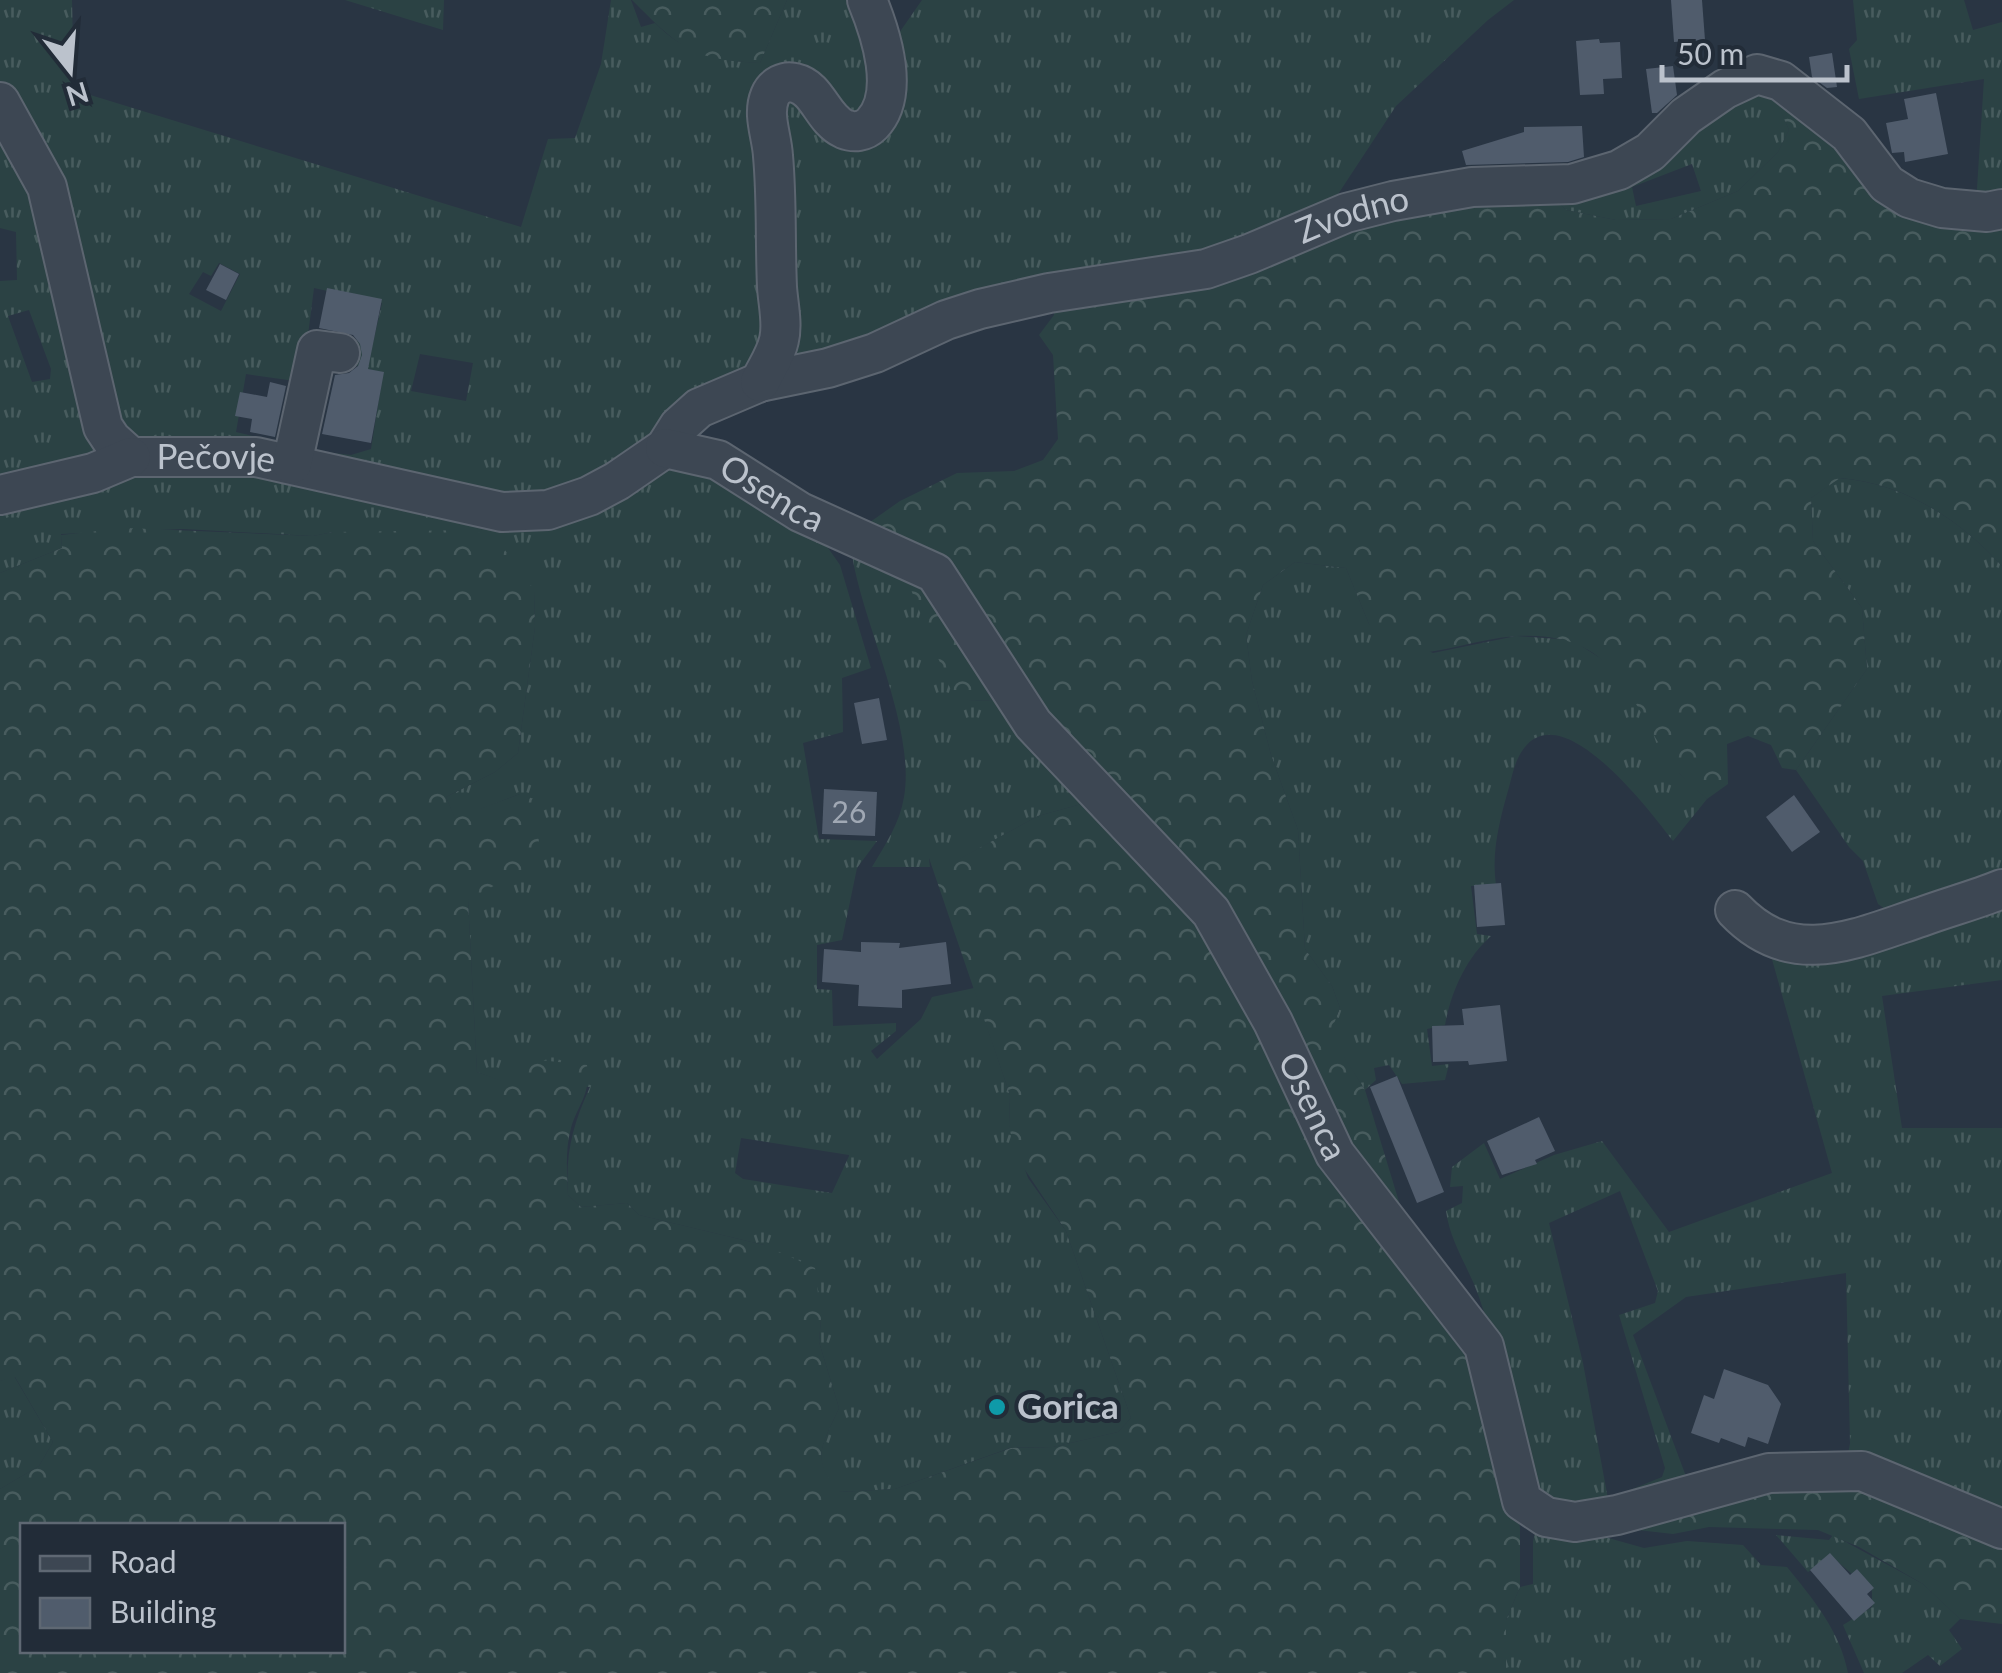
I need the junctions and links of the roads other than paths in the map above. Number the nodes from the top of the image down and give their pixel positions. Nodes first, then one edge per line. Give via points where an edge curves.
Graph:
1 (867, 0) edge
2 (0, 102) edge
3 (2002, 209) edge
4 (340, 354) dead end
5 (760, 382) junction
6 (666, 448) junction
7 (131, 456) junction
8 (292, 464) junction
9 (0, 495) edge
10 (2002, 889) edge
11 (1735, 910) dead end
12 (2002, 1528) edge

1 - 5 street via 887,80 875,121 848,130 795,83 783,83 768,99 780,338
2 - 7 street, Pečovje via 47,187 103,427
3 - 5 street, Zvodno via 1942,208 1909,198 1886,184 1850,134 1781,81 1757,74 1724,89 1619,170 1572,184 1472,187 1392,201 1206,268 980,309 875,353
4 - 8 street via 317,350
5 - 6 street, Zvodno via 700,408
6 - 8 street, Pečovje via 589,496 548,510 502,512
6 - 12 street, Osenca via 718,460 800,512 935,572 1033,724 1210,912 1273,1022 1334,1154 1484,1346 1522,1502 1546,1517 1575,1522 1769,1473 1862,1472
7 - 8 street, Pečovje via 256,457
7 - 9 street via 93,473
10 - 11 street via 1819,947 1784,942 1750,926

